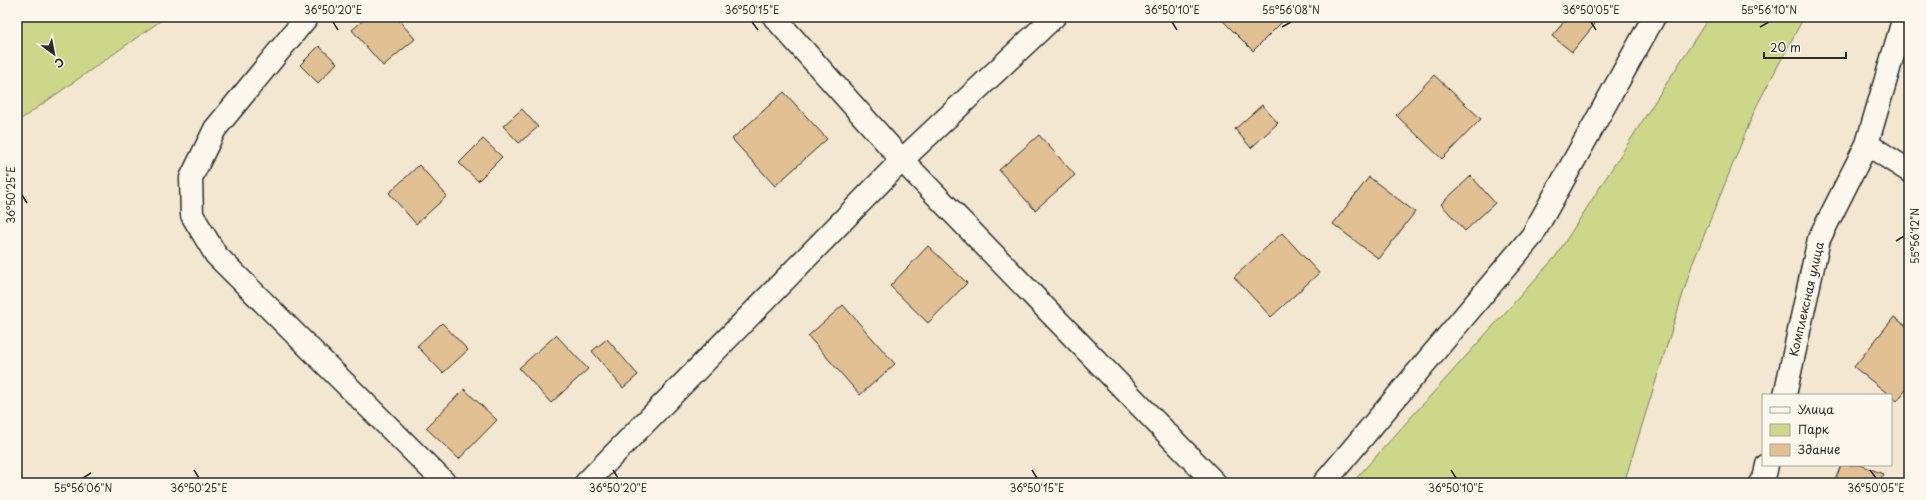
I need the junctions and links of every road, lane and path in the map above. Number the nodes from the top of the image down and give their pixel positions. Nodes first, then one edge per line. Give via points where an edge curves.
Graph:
1 (307, 17) edge
2 (774, 17) edge
3 (1054, 17) edge
4 (1654, 17) edge
5 (1904, 17) edge
6 (1867, 144) junction
7 (902, 160) junction
8 (1909, 171) edge
9 (1784, 394) edge
10 (1767, 466) edge
11 (445, 483) edge
12 (586, 483) edge
13 (1215, 483) edge
14 (1324, 483) edge
15 (1760, 483) edge

1 - 11 street via 215,129 191,178 192,215 216,255
2 - 7 street
3 - 7 street
4 - 14 street via 1532,236
5 - 6 street, Комплексная улица
6 - 8 street
6 - 9 street, Комплексная улица via 1819,239
7 - 12 street
7 - 13 street
10 - 15 street via 1764,479

